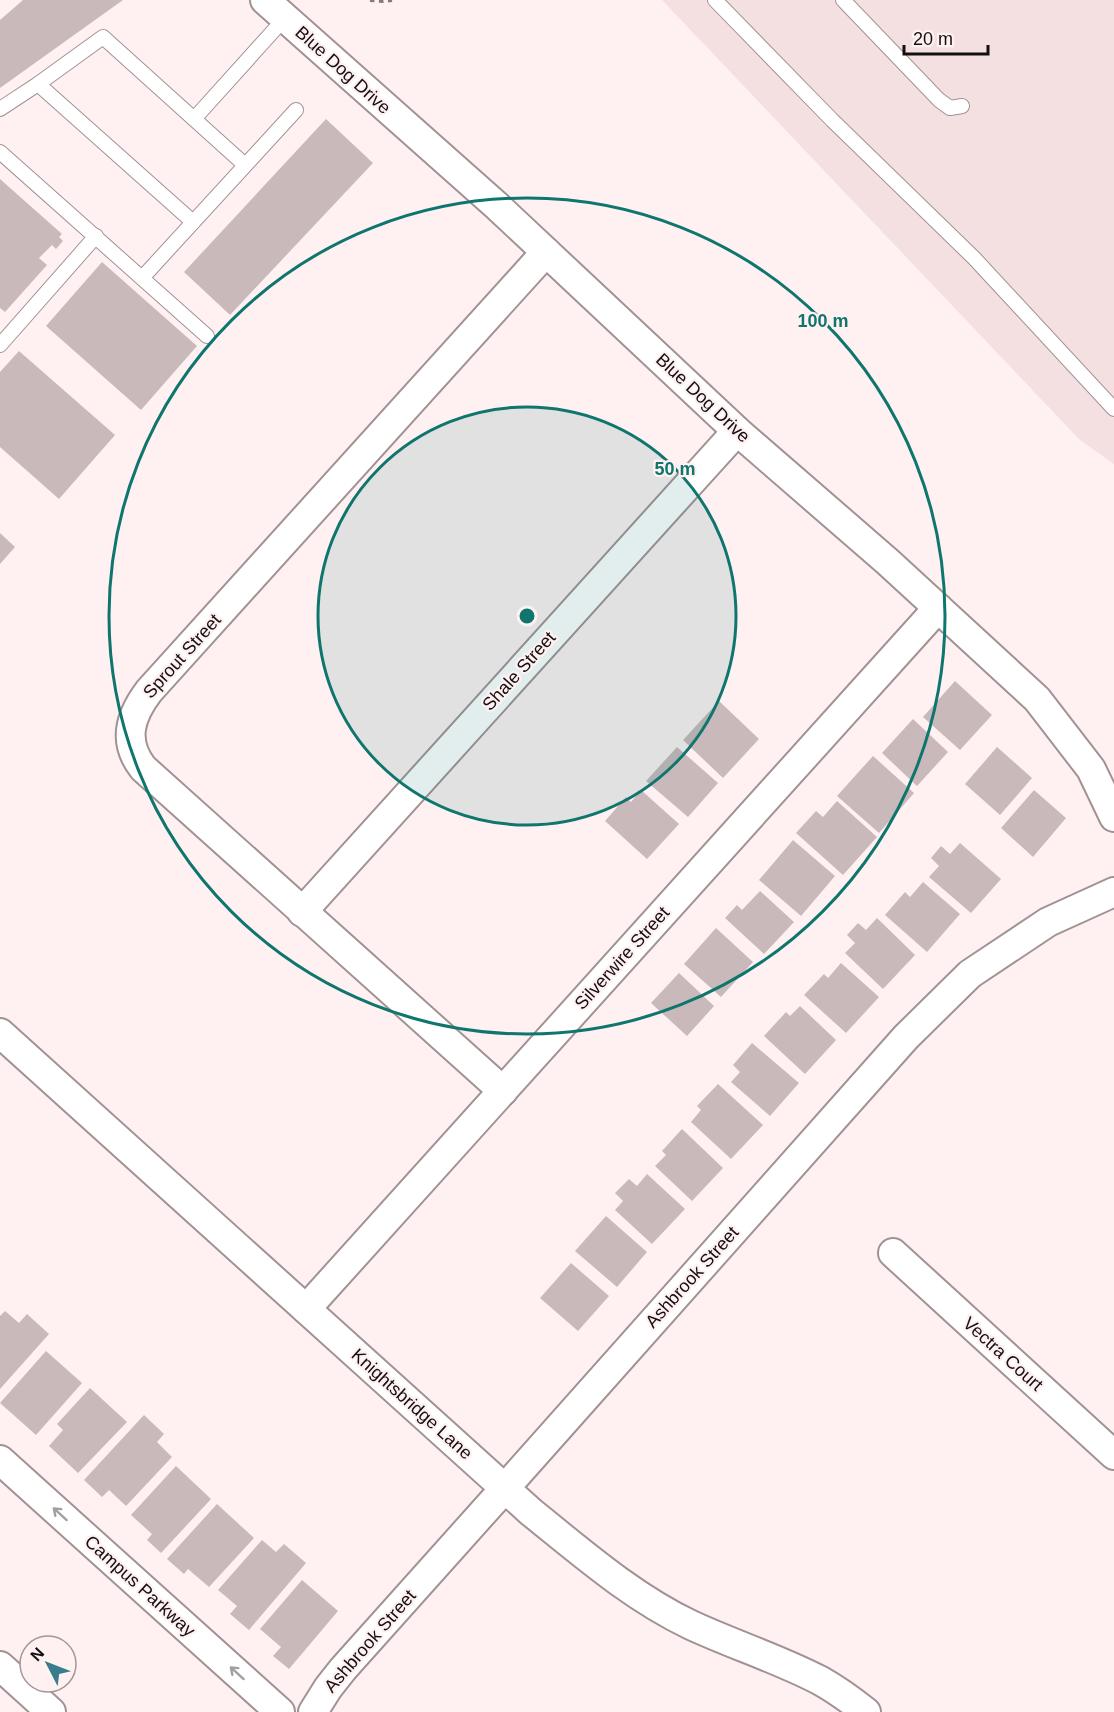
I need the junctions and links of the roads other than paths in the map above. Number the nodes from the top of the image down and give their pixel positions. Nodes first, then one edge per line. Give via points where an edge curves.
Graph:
1 (715, 0) edge
2 (843, 0) edge
3 (275, 9) edge
4 (38, 84) junction
5 (962, 106) dead end
6 (0, 109) edge
7 (296, 110) dead end
8 (194, 120) junction
9 (0, 152) edge
10 (245, 165) junction
11 (193, 222) junction
12 (96, 236) junction
13 (546, 252) junction
14 (142, 278) junction
15 (207, 336) dead end
16 (0, 345) edge
17 (1114, 409) edge
18 (737, 431) junction
19 (939, 608) junction
20 (1114, 817) edge
21 (1114, 892) edge
22 (302, 912) junction
23 (0, 1033) edge
24 (502, 1091) junction
25 (893, 1253) dead end
26 (306, 1309) junction
27 (1114, 1455) edge
28 (0, 1460) edge
29 (505, 1488) junction
30 (0, 1666) edge
31 (51, 1712) edge
32 (280, 1712) edge
33 (313, 1712) edge
34 (866, 1712) edge

1 - 17 lane via 974,258
2 - 5 lane via 939,100 950,108
3 - 8 lane
3 - 13 street, Blue Dog Drive
4 - 6 lane
4 - 8 lane via 103,37
4 - 11 lane
7 - 10 lane
8 - 10 lane
9 - 12 lane
10 - 11 lane
11 - 14 lane
12 - 14 lane
12 - 16 lane
13 - 18 street, Blue Dog Drive
13 - 22 street, Sprout Street via 134,712 131,743 143,768
14 - 15 lane
18 - 19 street, Blue Dog Drive
18 - 22 street, Shale Street
19 - 20 street, Blue Dog Drive via 1037,699 1091,769
19 - 24 street, Silverwire Street
21 - 29 street, Ashbrook Street via 1048,922 970,974 946,997
22 - 24 street, Sprout Street
23 - 26 street, Knightsbridge Lane
24 - 26 street, Silverwire Street
25 - 27 street, Vectra Court
26 - 29 street, Knightsbridge Lane
32 -> 28 street, Campus Parkway
29 - 33 street, Ashbrook Street via 343,1669
29 - 34 street, Knightsbridge Lane via 637,1595 690,1624 822,1682
30 - 31 street

